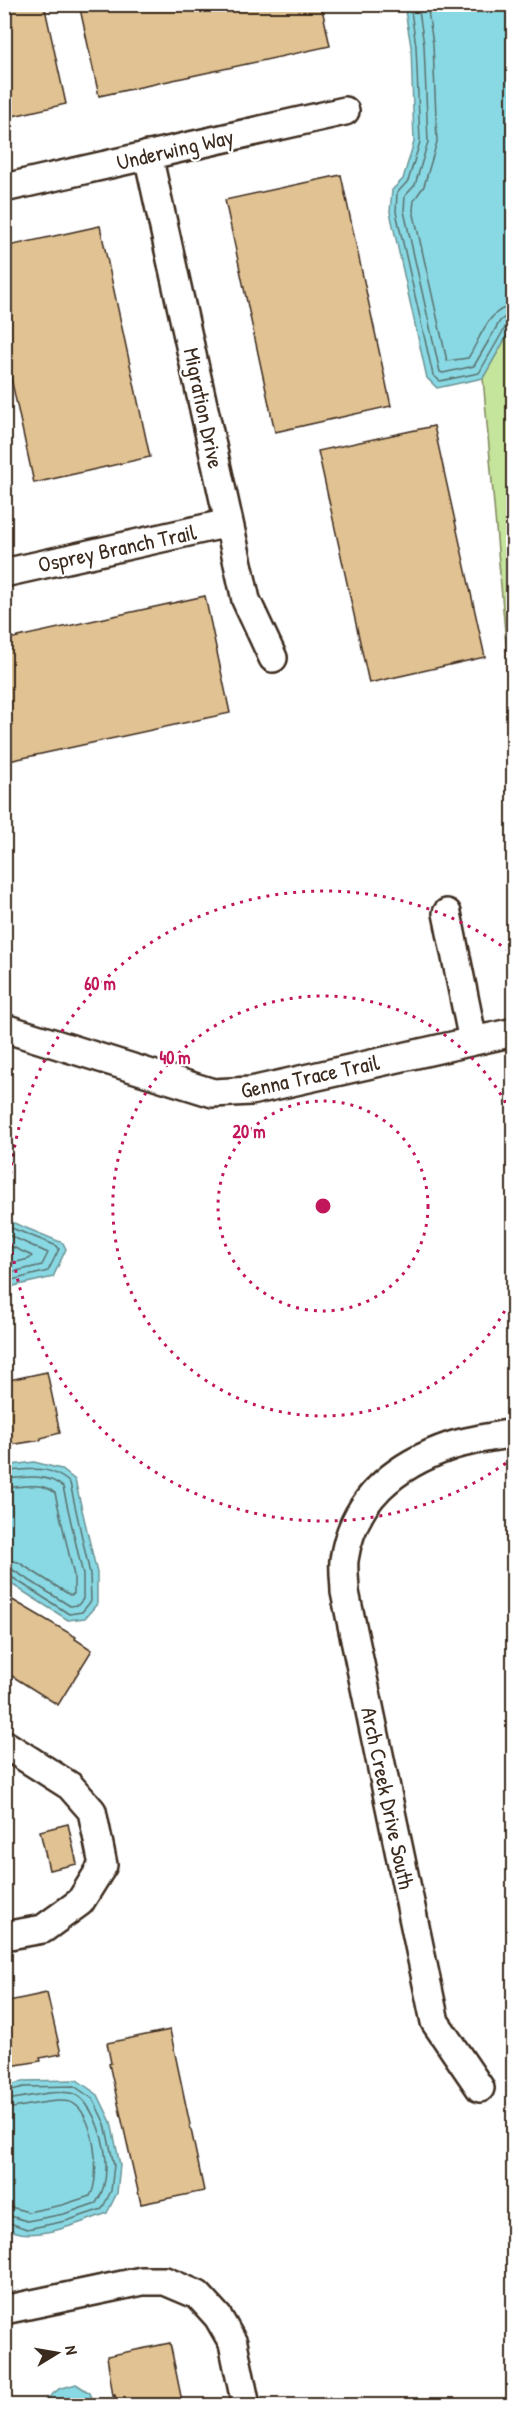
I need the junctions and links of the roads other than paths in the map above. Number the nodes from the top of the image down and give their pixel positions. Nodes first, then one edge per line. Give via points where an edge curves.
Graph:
1 (345, 111) dead end
2 (148, 155) junction
3 (4, 188) edge
4 (229, 523) junction
5 (4, 573) edge
6 (273, 658) dead end
7 (447, 913) dead end
8 (4, 1029) edge
9 (513, 1032) edge
10 (473, 1041) junction
11 (513, 1433) edge
12 (4, 1744) edge
13 (4, 1936) edge
14 (480, 2088) dead end
15 (4, 2310) edge
16 (246, 2406) edge

1 - 2 street, Underwing Way
2 - 3 street, Underwing Way
2 - 4 street, Migration Drive
4 - 5 street, Osprey Branch Trail
4 - 6 street, Migration Drive via 246,600
7 - 10 street
8 - 10 street, Genna Trace Trail via 213,1093 251,1091
9 - 10 street, Genna Trace Trail
11 - 14 street, Arch Creek Drive South via 452,1446 412,1462 383,1481 353,1528 344,1561 345,1592 435,2022
12 - 13 street via 70,1786 92,1811 103,1865 80,1902 44,1929
15 - 16 street via 141,2281 165,2281 198,2295 218,2317 233,2343

